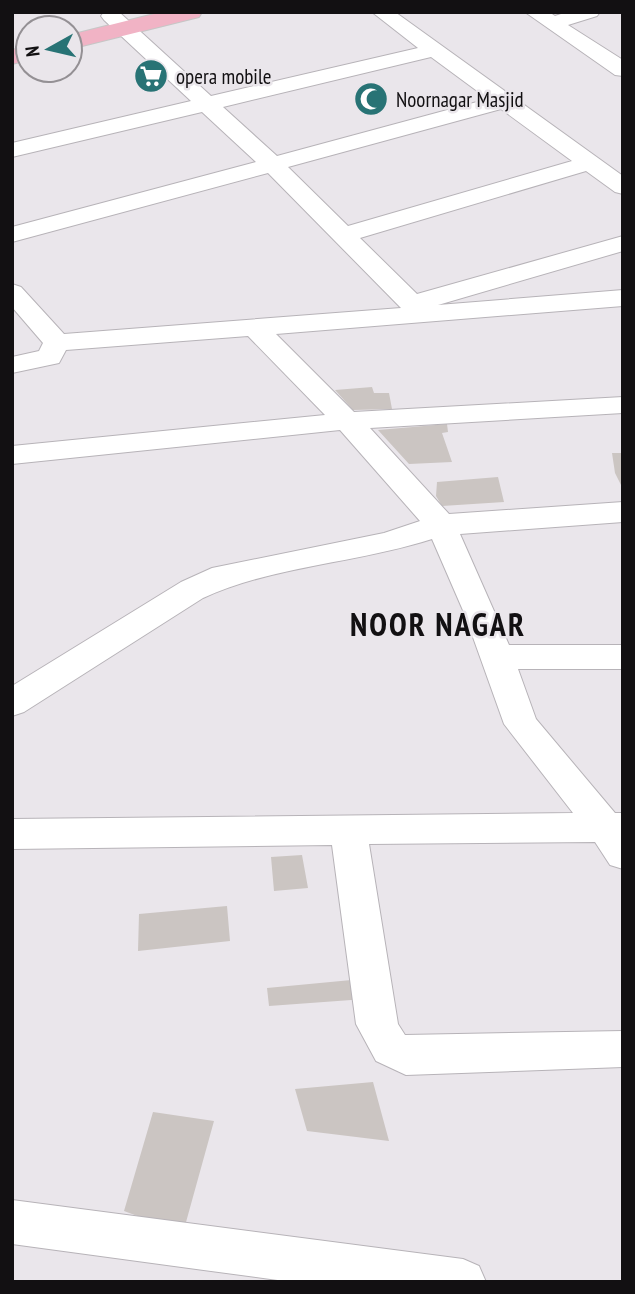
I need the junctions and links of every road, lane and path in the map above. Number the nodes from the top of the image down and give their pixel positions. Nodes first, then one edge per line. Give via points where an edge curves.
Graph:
1 (191, 12) edge
2 (382, 12) edge
3 (590, 12) edge
4 (543, 18) edge
5 (120, 19) edge
6 (84, 24) edge
7 (84, 36) edge
8 (434, 50) junction
9 (623, 70) edge
10 (505, 101) junction
11 (206, 105) junction
12 (12, 150) edge
13 (271, 163) junction
14 (590, 163) junction
15 (623, 187) edge
16 (12, 235) edge
17 (344, 235) junction
18 (623, 243) edge
19 (12, 292) edge
20 (623, 298) edge
21 (417, 309) junction
22 (255, 328) junction
23 (57, 343) junction
24 (12, 365) edge
25 (623, 405) edge
26 (347, 421) junction
27 (12, 455) edge
28 (623, 512) edge
29 (441, 525) junction
30 (497, 657) junction
31 (623, 657) edge
32 (12, 703) edge
33 (349, 832) junction
34 (12, 834) edge
35 (617, 836) edge
36 (623, 1049) edge
37 (12, 1222) edge
38 (463, 1282) edge

1 - 5 main road
2 - 8 street
3 - 4 street
4 - 9 street
5 - 6 main road
5 - 7 main road
5 - 11 street
8 - 10 street
8 - 11 street
10 - 13 street
10 - 14 street
11 - 12 street
11 - 13 street
13 - 16 street
13 - 17 street
14 - 15 street
14 - 17 street
17 - 21 street
18 - 21 street
19 - 23 street
20 - 21 street
21 - 22 street
22 - 23 street
22 - 26 street
23 - 24 street via 49,357
25 - 26 street
26 - 27 street
26 - 29 street
28 - 29 street
29 - 30 street
29 - 32 street via 388,542 223,576 192,590
30 - 31 street
30 - 35 street via 521,724
33 - 34 street
33 - 35 street
33 - 36 street via 377,1024 383,1042 394,1053
37 - 38 street

